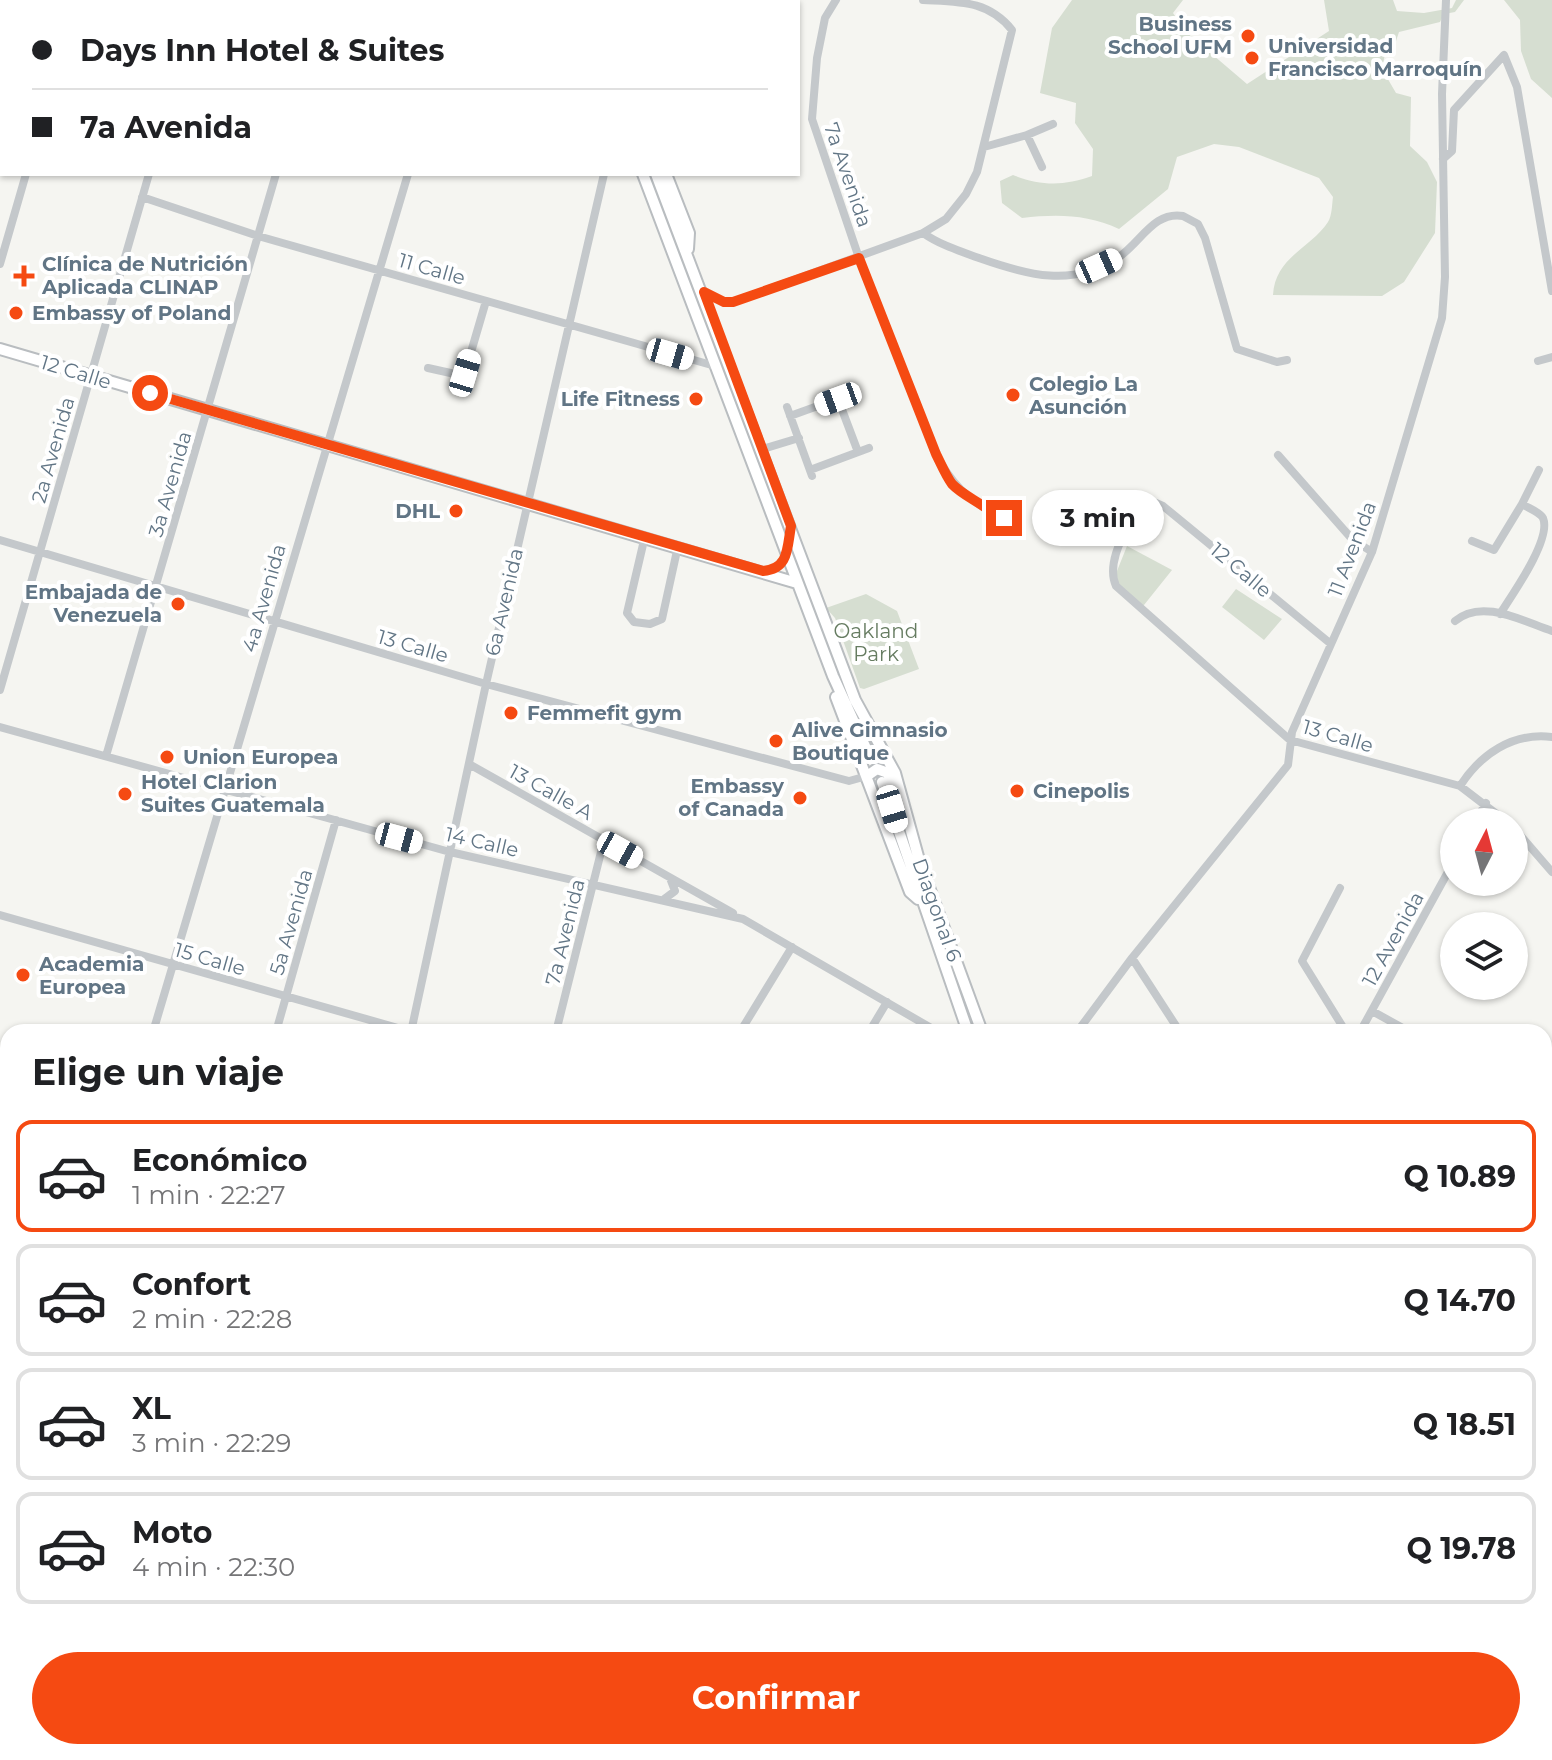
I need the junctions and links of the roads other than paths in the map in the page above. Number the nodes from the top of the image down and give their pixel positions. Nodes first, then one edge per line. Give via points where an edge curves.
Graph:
1 (836, 0) edge
2 (923, 0) edge
3 (1446, 0) edge
4 (950, 2) edge
5 (1053, 124) dead end
6 (1027, 135) junction
7 (1045, 146) dead end
8 (984, 147) junction
9 (1035, 151) junction
10 (1443, 159) junction
11 (1042, 167) dead end
12 (25, 176) edge
13 (148, 176) edge
14 (275, 176) edge
15 (407, 176) edge
16 (604, 176) edge
17 (644, 176) edge
18 (657, 176) edge
19 (667, 176) edge
20 (142, 197) junction
21 (923, 233) junction
22 (258, 236) junction
23 (688, 251) junction
24 (859, 258) junction
25 (0, 264) edge
26 (380, 271) junction
27 (1552, 291) edge
28 (704, 292) junction
29 (486, 301) junction
30 (569, 325) junction
31 (0, 349) edge
32 (1552, 357) edge
33 (1287, 360) dead end
34 (1538, 361) dead end
35 (715, 366) junction
36 (428, 368) dead end
37 (91, 376) junction
38 (851, 394) dead end
39 (838, 399) junction
40 (208, 410) junction
41 (799, 438) junction
42 (326, 444) junction
43 (869, 448) dead end
44 (763, 449) junction
45 (858, 452) junction
46 (1278, 455) dead end
47 (1539, 470) dead end
48 (528, 503) junction
49 (1522, 504) junction
50 (995, 514) dead end
51 (791, 526) junction
52 (645, 536) junction
53 (0, 540) edge
54 (1472, 541) dead end
55 (678, 546) junction
56 (786, 551) junction
57 (40, 552) junction
58 (1372, 552) junction
59 (763, 571) junction
60 (1112, 578) joint
61 (797, 583) junction
62 (158, 587) junction
63 (1500, 614) junction
64 (274, 621) junction
65 (1455, 621) dead end
66 (1552, 631) edge
67 (1331, 644) junction
68 (486, 684) junction
69 (0, 690) edge
70 (0, 727) edge
71 (1552, 737) edge
72 (1290, 740) junction
73 (106, 756) junction
74 (866, 760) junction
75 (469, 764) junction
76 (867, 776) junction
77 (849, 781) junction
78 (882, 782) dead end
79 (1460, 786) junction
80 (225, 789) junction
81 (1486, 803) junction
82 (1483, 808) edge
83 (1492, 808) edge
84 (336, 820) junction
85 (604, 840) junction
86 (1528, 844) edge
87 (915, 846) junction
88 (450, 852) junction
89 (1552, 872) edge
90 (669, 877) junction
91 (593, 885) junction
92 (1440, 887) edge
93 (1340, 888) dead end
94 (920, 900) junction
95 (662, 901) junction
96 (710, 901) junction
97 (710, 912) junction
98 (0, 915) edge
99 (743, 919) junction
100 (792, 947) junction
101 (1132, 958) junction
102 (173, 964) junction
103 (286, 997) junction
104 (887, 1002) junction
105 (1372, 1011) junction
106 (155, 1024) edge
107 (278, 1024) edge
108 (382, 1024) edge
109 (413, 1024) edge
110 (558, 1024) edge
111 (745, 1024) edge
112 (874, 1024) edge
113 (924, 1024) edge
114 (965, 1024) edge
115 (979, 1024) edge
116 (1083, 1024) edge
117 (1175, 1024) edge
118 (1341, 1024) edge
119 (1365, 1024) edge
120 (1396, 1024) edge

1 - 24 street, 7a Avenida via 825,18 812,119
2 - 4 street
3 - 10 street, 11 Avenida
4 - 8 street via 999,13 1012,30
5 - 6 street
6 - 8 street
6 - 9 street
7 - 9 street
8 - 21 street via 960,203
9 - 11 street
10 - 27 street via 1452,151 1454,110 1504,55 1517,87
10 - 58 street, 11 Avenida via 1442,318
12 - 25 street
13 - 20 street, 2a Avenida
14 - 22 street, 3a Avenida
15 - 26 street, 4a Avenida
16 - 30 street, 6a Avenida
17 - 35 main road
18 - 23 main road
19 - 23 main road via 689,233
20 - 22 street, 11 Calle
20 - 37 street, 2a Avenida
21 - 24 street
21 - 33 street via 956,250 1051,278 1079,275 1119,257 1158,220 1183,216 1198,224 1205,238 1237,349 1277,362
22 - 26 street, 11 Calle
22 - 40 street, 3a Avenida
23 - 28 main road, Diagonal 6
24 - 28 street via 733,302
24 - 50 street, 7a Avenida via 951,483
26 - 29 street, 11 Calle
26 - 42 street, 4a Avenida
28 - 44 main road, Diagonal 6
29 - 30 street, 11 Calle
29 - 36 street via 464,376
30 - 35 street, 11 Calle
30 - 48 street, 6a Avenida
31 - 37 main road, 12 Calle
32 - 34 street
35 - 56 main road
37 - 40 main road, 12 Calle
37 - 57 street, 2a Avenida
38 - 39 street
39 - 41 street via 789,412
39 - 45 street
40 - 42 main road, 12 Calle
40 - 62 street, 3a Avenida
41 - 44 street
41 - 45 street via 811,473
42 - 48 main road, 12 Calle
42 - 64 street, 4a Avenida
43 - 45 street
44 - 51 main road, Diagonal 6
46 - 58 street via 1352,539
47 - 49 street
48 - 52 main road, 12 Calle
48 - 68 street, 6a Avenida
49 - 54 street via 1494,550
49 - 63 street via 1542,516 1544,543
51 - 56 main road
51 - 87 main road, Diagonal 6 via 855,697 895,773
52 - 55 main road, 12 Calle
52 - 55 street via 627,613 634,622 662,619
53 - 57 street, 13 Calle
55 - 59 main road, 12 Calle
56 - 59 main road via 781,567
56 - 61 main road
57 - 62 street, 13 Calle
57 - 69 street, 2a Avenida
58 - 67 street, 11 Avenida
59 - 61 main road, 12 Calle
60 - 67 street, 12 Calle via 1137,507 1149,500
60 - 72 street, 13 Calle via 1137,608
61 - 74 main road, Diagonal 6 via 836,696
62 - 64 street, 13 Calle
62 - 73 street, 3a Avenida
63 - 65 street via 1467,611
63 - 66 street
64 - 68 street, 13 Calle
64 - 80 street, 4a Avenida
67 - 72 street, 11 Avenida
68 - 75 street, 6a Avenida
68 - 77 street, 13 Calle
70 - 73 street, 14 Calle
71 - 79 street via 1506,744 1476,762
72 - 79 street, 13 Calle
72 - 101 street, 11 Avenida via 1283,773
73 - 80 street, 14 Calle
74 - 76 main road, Diagonal 6
74 - 77 street
75 - 85 street, 13 Calle A
75 - 88 street, 6a Avenida
76 - 77 street
76 - 87 main road via 877,769 888,773
76 - 94 main road, Diagonal 6 via 910,892
78 - 94 main road, Diagonal 6
79 - 81 street, 13 Calle
80 - 84 street, 14 Calle
80 - 102 street, 4a Avenida
81 - 82 street
81 - 83 street, 13 Calle
84 - 88 street, 14 Calle
84 - 103 street, 5a Avenida
85 - 90 street, 13 Calle A
85 - 91 street, 7a Avenida
86 - 89 street
87 - 115 main road, Diagonal 6
88 - 91 street, 14 Calle
88 - 109 street, 6a Avenida
90 - 95 street via 675,891
90 - 96 street, 13 Calle A
91 - 95 street, 14 Calle
91 - 110 street, 7a Avenida
92 - 105 street, 12 Avenida
93 - 118 street via 1302,961
94 - 114 main road, Diagonal 6
95 - 97 street, 14 Calle
96 - 97 street via 715,908
96 - 99 street, 13 Calle A
97 - 99 street, 14 Calle
98 - 102 street, 15 Calle
99 - 100 street, 14 Calle
100 - 104 street, 14 Calle
100 - 111 street
101 - 116 street, 11 Avenida
101 - 117 street
102 - 103 street, 15 Calle
102 - 106 street, 4a Avenida
103 - 107 street, 5a Avenida
103 - 108 street, 15 Calle
104 - 112 street
104 - 113 street, 14 Calle
105 - 119 street, 12 Avenida
105 - 120 street

